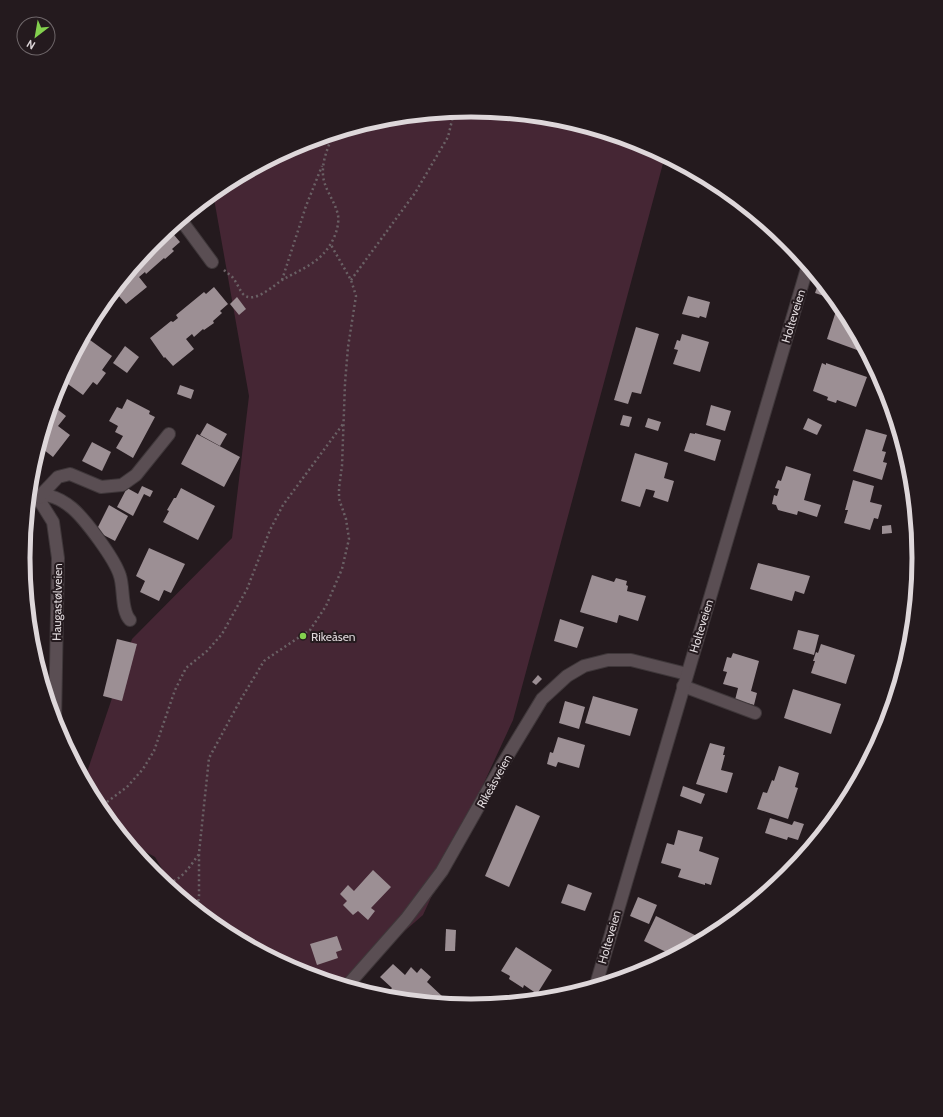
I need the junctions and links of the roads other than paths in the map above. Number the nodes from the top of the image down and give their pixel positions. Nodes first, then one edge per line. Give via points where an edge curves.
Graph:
1 (184, 224) edge
2 (212, 262) road end
3 (806, 271) edge
4 (169, 434) dead end
5 (35, 493) edge
6 (34, 494) edge
7 (35, 495) edge
8 (130, 620) dead end
9 (687, 674) junction
10 (683, 686) junction
11 (55, 706) edge
12 (755, 713) dead end
13 (597, 982) edge
14 (350, 983) edge

1 - 2 street
3 - 9 street, Holteveien
4 - 5 street via 136,476 122,485 100,488 70,474 58,477
6 - 8 street via 48,496 64,503 73,509 88,527 118,569 125,609
7 - 11 street, Haugastølveien via 53,522 58,558
9 - 10 street, Holteveien
9 - 14 street, Rikeåsveien via 631,660 608,660 584,666 567,676 542,700 442,871 406,919
10 - 12 street
10 - 13 street, Holteveien

